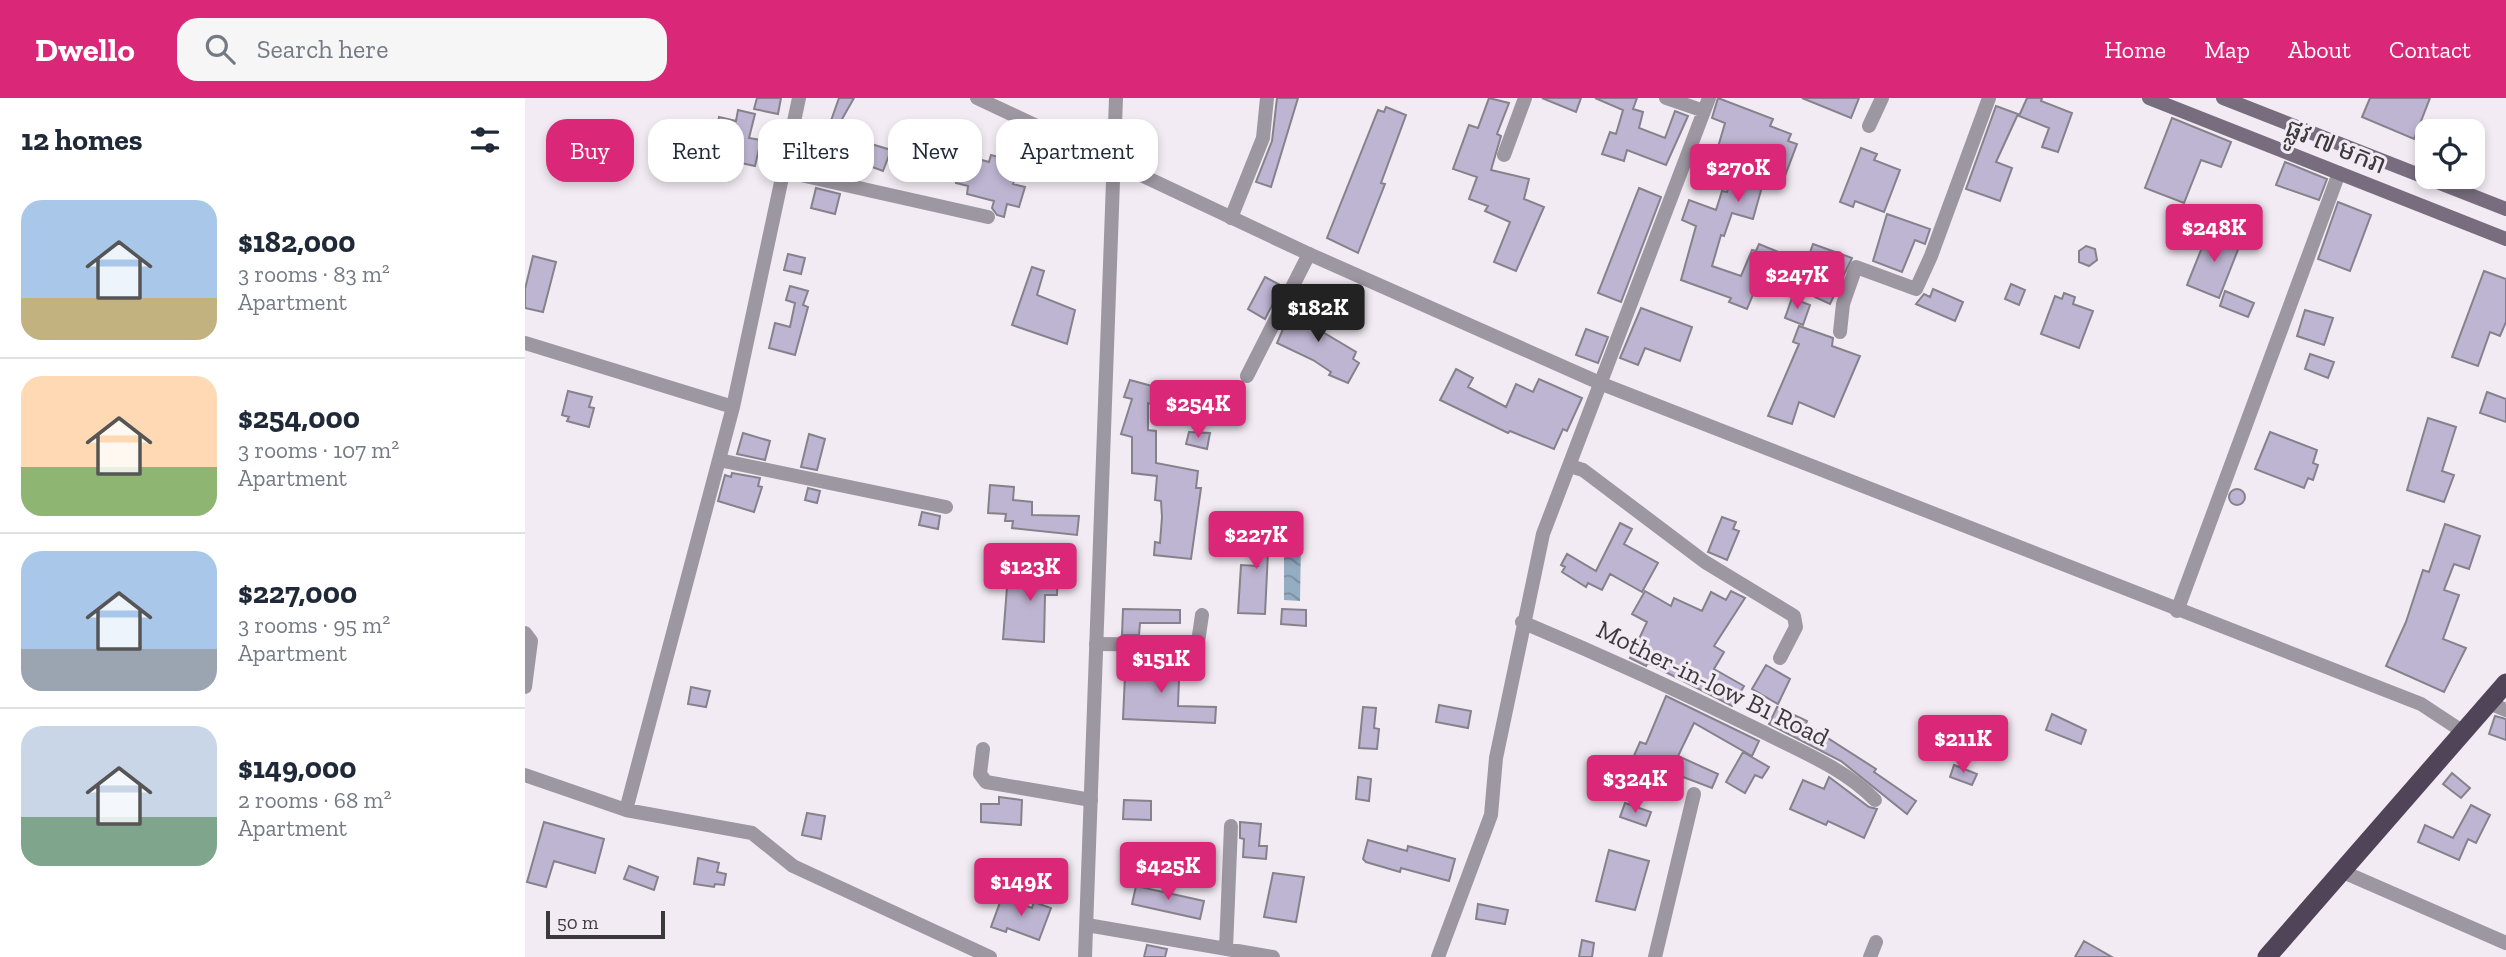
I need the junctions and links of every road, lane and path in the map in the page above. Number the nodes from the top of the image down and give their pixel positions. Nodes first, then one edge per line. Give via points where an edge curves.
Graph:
1 (799, 98) edge
2 (977, 98) edge
3 (1116, 98) edge
4 (1267, 98) edge
5 (1525, 98) edge
6 (1666, 98) edge
7 (1882, 98) edge
8 (1989, 98) edge
9 (2149, 98) edge
10 (2224, 98) edge
11 (1706, 105) edge
12 (794, 119) edge
13 (1020, 119) edge
14 (1115, 119) edge
15 (1869, 126) dead end
16 (1504, 155) dead end
17 (2339, 173) junction
18 (781, 182) edge
19 (829, 182) edge
20 (1112, 182) edge
21 (1152, 182) edge
22 (2506, 209) edge
23 (988, 217) dead end
24 (1231, 218) junction
25 (2506, 239) edge
26 (1309, 254) junction
27 (1840, 332) dead end
28 (525, 343) edge
29 (1247, 376) dead end
30 (1602, 384) junction
31 (733, 407) junction
32 (719, 460) junction
33 (1570, 466) junction
34 (946, 507) dead end
35 (2177, 611) junction
36 (1202, 615) dead end
37 (1522, 622) junction
38 (525, 633) edge
39 (1096, 644) junction
40 (1780, 658) dead end
41 (2506, 683) edge
42 (525, 687) edge
43 (2497, 707) edge
44 (2462, 731) junction
45 (983, 749) dead end
46 (525, 775) edge
47 (1694, 794) dead end
48 (1091, 800) junction
49 (1875, 800) dead end
50 (627, 810) junction
51 (1231, 826) dead end
52 (2341, 871) junction
53 (1087, 925) junction
54 (1876, 942) dead end
55 (2506, 943) edge
56 (1226, 949) junction
57 (990, 957) edge
58 (1085, 957) edge
59 (1273, 957) edge
60 (1437, 957) edge
61 (1655, 957) edge
62 (1870, 957) edge
63 (2267, 957) edge

1 - 12 street
2 - 13 street
3 - 14 street
4 - 24 street via 1263,138
5 - 16 street
6 - 11 street
7 - 15 street
8 - 27 street via 1916,289 1856,267 1843,304
9 - 17 main road, ផ្លូវ ៧ មករា
10 - 22 main road, ផ្លូវ ៧ មករា
11 - 30 street
17 - 25 main road, ផ្លូវ ៧ មករា
17 - 35 street
18 - 31 street
19 - 23 street
20 - 39 street
21 - 24 street
24 - 26 street
26 - 29 street
26 - 30 street
28 - 31 street
30 - 33 street
30 - 35 street
31 - 32 street
32 - 34 street
32 - 50 street
33 - 37 street via 1536,557
33 - 40 street via 1583,470 1705,562 1794,616 1796,627
35 - 44 street via 2421,704
36 - 39 street via 1194,645
37 - 49 street, Mother-in-low B1 Road via 1675,687 1824,763
37 - 60 street via 1496,758 1491,815
38 - 42 street via 531,641
39 - 48 street
41 - 43 highway
43 - 44 highway
44 - 52 highway
45 - 48 street via 980,774 986,782
46 - 50 street
47 - 61 street
48 - 53 street
50 - 57 street via 752,833 793,866
51 - 56 street
52 - 55 street
52 - 63 highway
53 - 56 street
53 - 58 street
54 - 62 street
56 - 59 street

